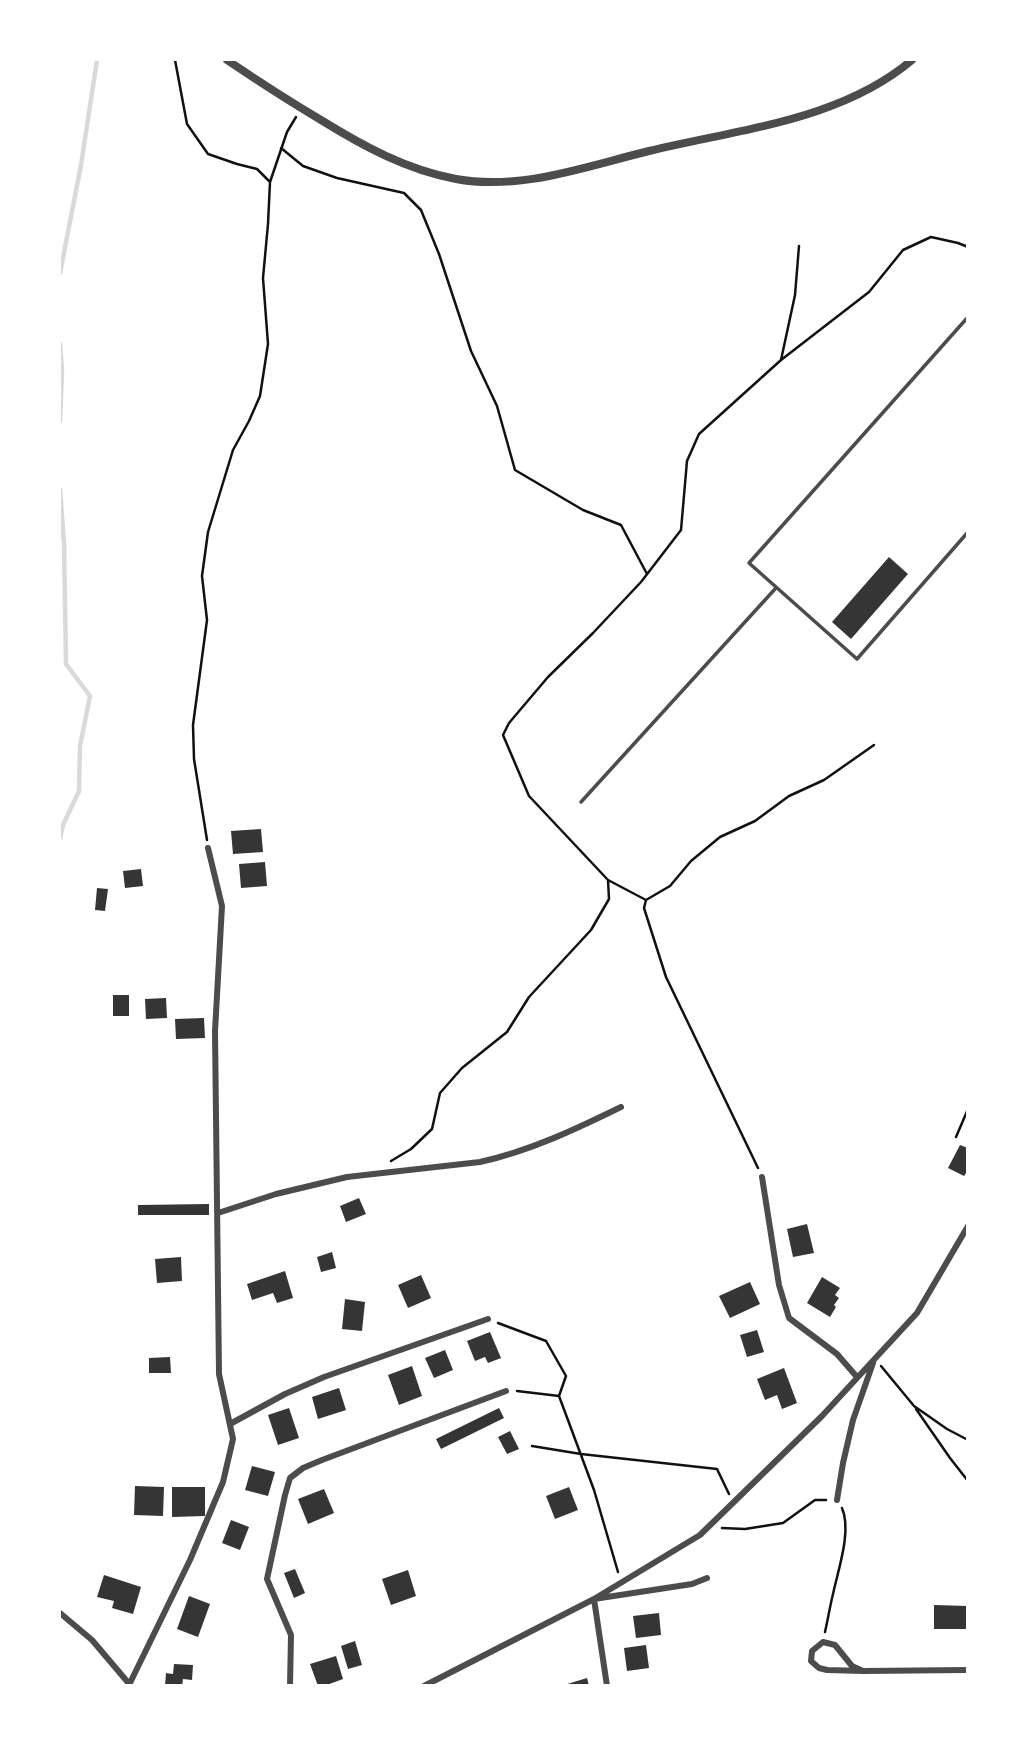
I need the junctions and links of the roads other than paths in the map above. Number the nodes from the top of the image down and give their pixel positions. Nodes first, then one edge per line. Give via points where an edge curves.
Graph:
1 (227, 60) edge
2 (912, 60) edge
3 (968, 317) edge
4 (968, 532) edge
5 (776, 588) junction
6 (581, 802) dead end
7 (208, 848) road end
8 (621, 1107) dead end
9 (762, 1177) road end
10 (218, 1213) junction
11 (968, 1226) edge
12 (488, 1319) road end
13 (875, 1359) junction
14 (857, 1377) junction
15 (506, 1391) road end
16 (230, 1424) junction
17 (837, 1500) road end
18 (707, 1578) dead end
19 (594, 1599) junction
20 (60, 1613) edge
21 (968, 1670) edge
22 (863, 1671) junction
23 (131, 1684) edge
24 (290, 1685) edge
25 (424, 1685) edge
26 (607, 1685) edge

1 - 2 street via 383,156 459,180 501,182 574,171 796,117 866,91
3 - 5 lane via 749,563
4 - 5 lane via 857,659
5 - 6 lane
7 - 10 street via 222,906 215,1031
8 - 10 street via 563,1135 500,1157 347,1177
9 - 14 street via 779,1285 789,1318 837,1354
10 - 16 street via 219,1374
11 - 13 street via 916,1313
12 - 16 street via 324,1377
13 - 14 street
13 - 17 street via 853,1420
14 - 19 street via 700,1535
15 - 24 street via 322,1460 290,1478 267,1579 291,1634
16 - 23 street via 233,1439 223,1482
18 - 19 street
19 - 25 street
19 - 26 street
20 - 23 street via 92,1640
21 - 22 street
22 - 22 street via 819,1668 811,1661 812,1651 823,1642 835,1645 852,1666

